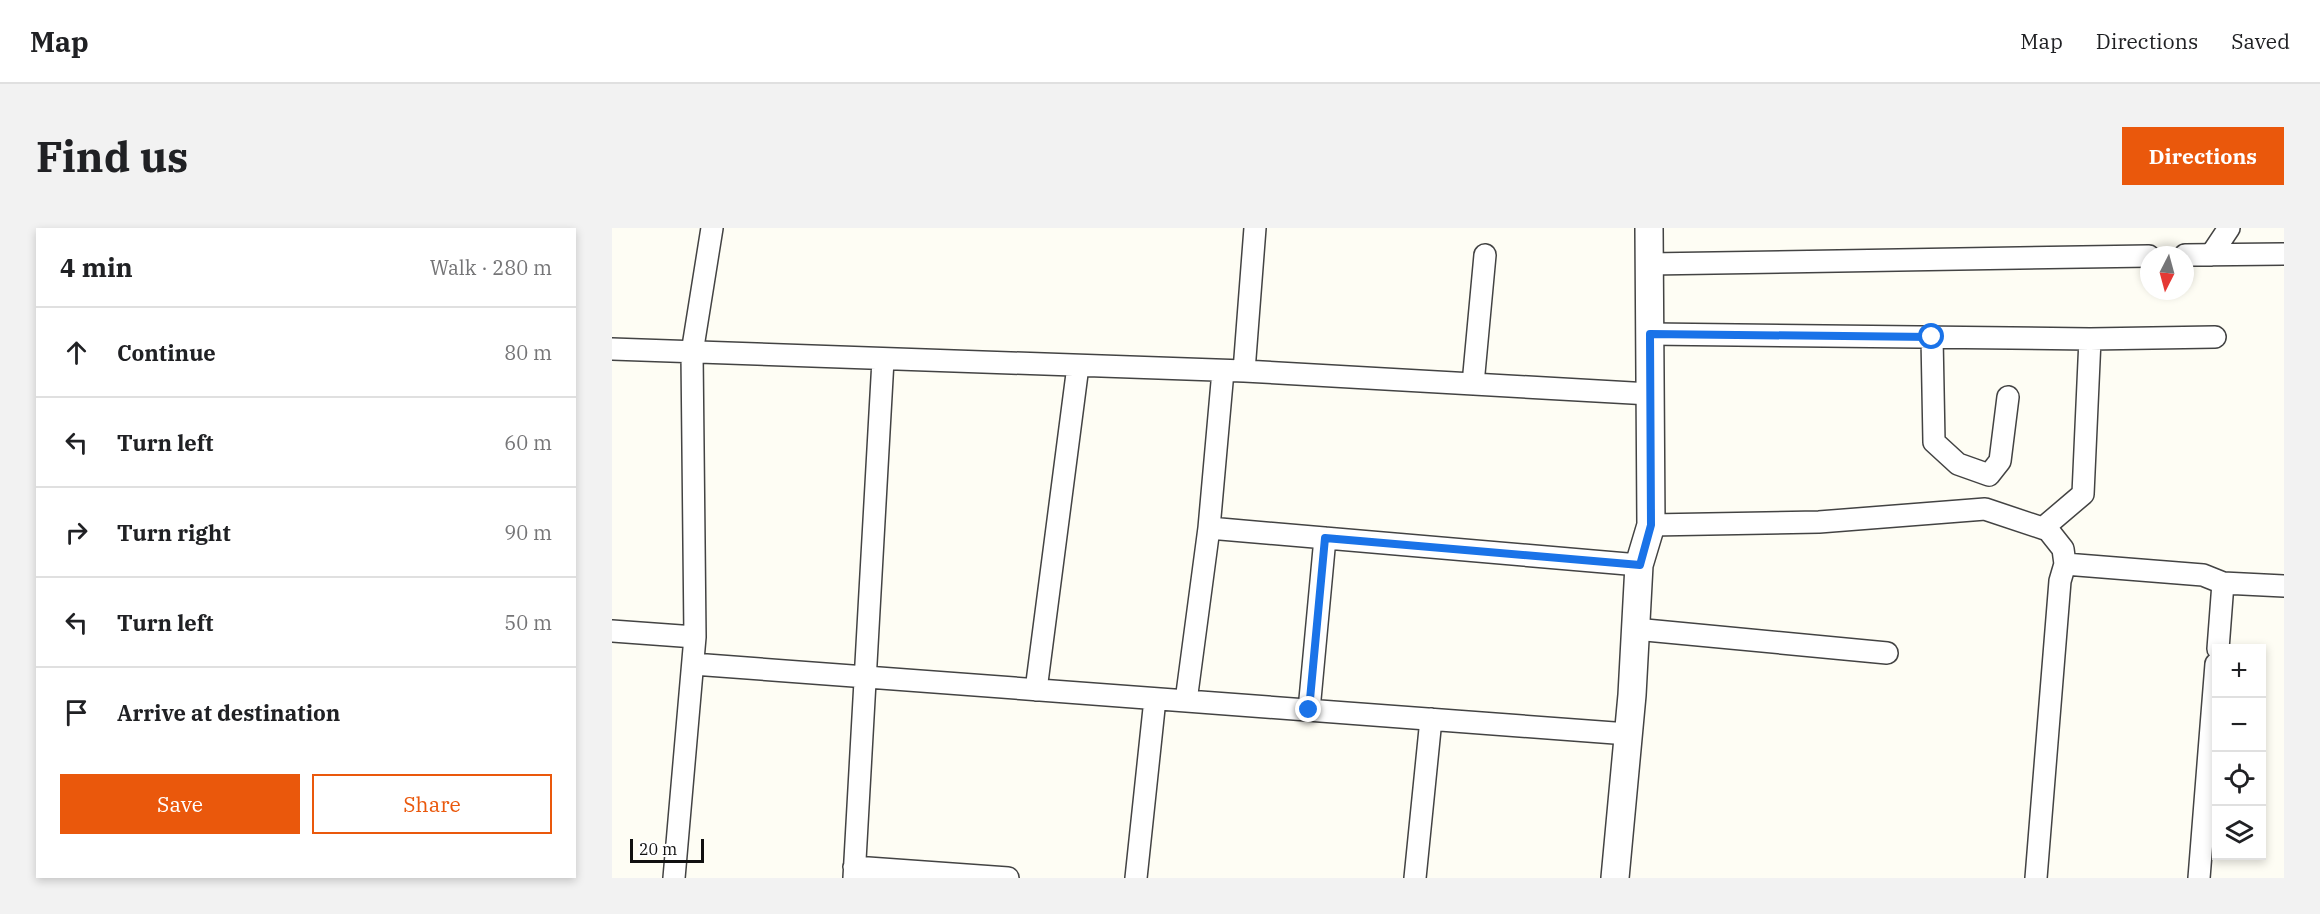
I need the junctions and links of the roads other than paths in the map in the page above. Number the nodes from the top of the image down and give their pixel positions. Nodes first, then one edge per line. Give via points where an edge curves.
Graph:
1 (712, 228) edge
2 (1256, 228) edge
3 (1649, 228) edge
4 (2229, 228) edge
5 (2284, 254) edge
6 (1485, 255) dead end
7 (2194, 255) edge
8 (2211, 255) junction
9 (2140, 256) edge
10 (1649, 264) junction
11 (1650, 334) junction
12 (1932, 337) junction
13 (2216, 337) dead end
14 (2091, 339) junction
15 (612, 350) edge
16 (692, 353) junction
17 (883, 360) junction
18 (1078, 366) junction
19 (1233, 371) junction
20 (1473, 384) junction
21 (1650, 394) junction
22 (2008, 397) dead end
23 (1651, 525) junction
24 (1209, 528) junction
25 (2043, 528) junction
26 (1325, 538) junction
27 (2065, 564) junction
28 (1640, 565) junction
29 (2223, 583) junction
30 (2284, 586) edge
31 (1635, 629) junction
32 (612, 631) edge
33 (695, 637) junction
34 (2218, 644) edge
35 (1887, 653) dead end
36 (693, 664) junction
37 (865, 676) junction
38 (1036, 690) junction
39 (2214, 698) edge
40 (1155, 699) junction
41 (1186, 701) junction
42 (1309, 710) junction
43 (1431, 719) junction
44 (1628, 734) junction
45 (854, 873) edge
46 (674, 878) edge
47 (1008, 878) edge
48 (1136, 878) edge
49 (1415, 878) edge
50 (1614, 878) edge
51 (2036, 878) edge
52 (2199, 878) edge

1 - 16 street
2 - 19 street
3 - 10 street
4 - 8 street
5 - 8 street
6 - 20 street
7 - 8 street
9 - 10 street
10 - 11 street
11 - 12 street
11 - 21 street
12 - 14 street
12 - 22 street via 1934,442 1958,464 1989,475 2000,461
13 - 14 street
14 - 25 street via 2083,494
15 - 16 street
16 - 17 street
16 - 33 street
17 - 18 street
17 - 37 street
18 - 19 street
18 - 38 street
19 - 20 street
19 - 24 street
20 - 21 street
21 - 23 street
23 - 25 street via 1819,522 1985,509
23 - 28 street
24 - 26 street
24 - 41 street
25 - 27 street via 2063,549
26 - 28 street
26 - 42 street
27 - 29 street via 2202,575
27 - 51 street via 2060,581
28 - 31 street
29 - 30 street
29 - 34 street
31 - 35 street
31 - 44 street
32 - 33 street
33 - 36 street
36 - 37 street
36 - 46 street
37 - 38 street
37 - 45 street
38 - 40 street
39 - 52 street
40 - 41 street
40 - 48 street
41 - 42 street
42 - 43 street
43 - 44 street
43 - 49 street
44 - 50 street
45 - 47 street

